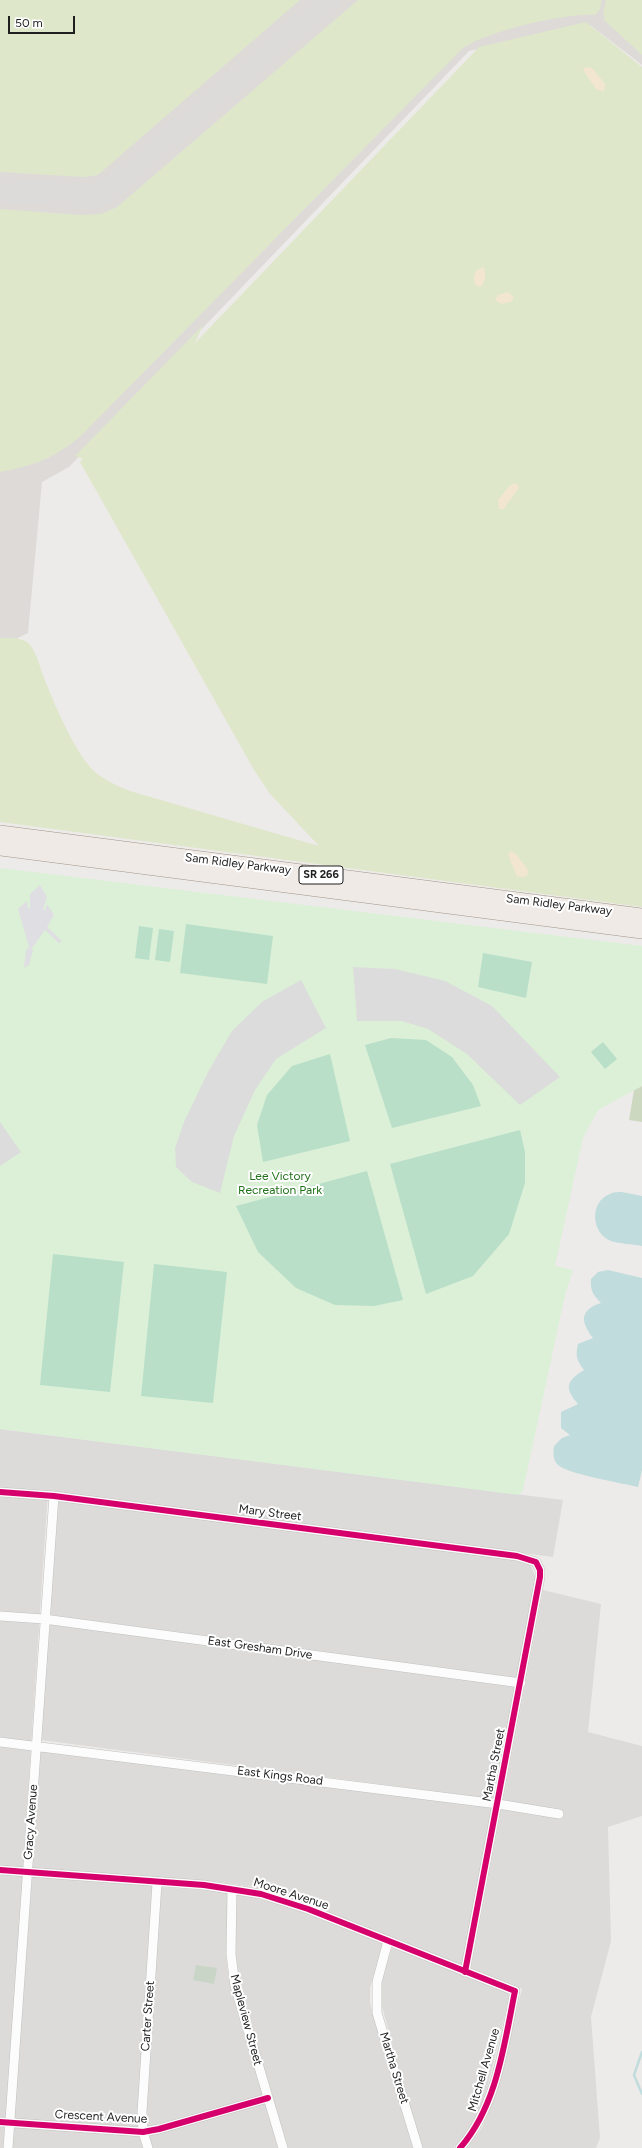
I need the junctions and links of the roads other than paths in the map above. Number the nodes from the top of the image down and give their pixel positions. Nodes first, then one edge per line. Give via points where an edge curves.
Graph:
1 (0, 833) edge
2 (0, 848) edge
3 (642, 916) edge
4 (642, 930) edge
5 (0, 1492) edge
6 (54, 1496) junction
7 (536, 1562) joint
8 (0, 1616) edge
9 (44, 1619) junction
10 (521, 1683) junction
11 (0, 1742) edge
12 (36, 1745) junction
13 (498, 1804) junction
14 (559, 1814) dead end
15 (0, 1870) edge
16 (27, 1872) junction
17 (157, 1883) junction
18 (232, 1888) junction
19 (388, 1941) junction
20 (465, 1972) junction
21 (515, 1991) joint
22 (268, 2098) junction
23 (0, 2122) edge
24 (10, 2122) junction
25 (143, 2132) junction
26 (8, 2148) edge
27 (148, 2148) edge
28 (283, 2148) edge
29 (418, 2148) edge
30 (460, 2148) edge

1 - 3 main road, Sam Ridley Parkway / SR 266
2 - 4 main road, Sam Ridley Parkway / SR 266
5 - 6 street, Mary Street
6 - 7 street, Mary Street via 516,1556
6 - 9 street, Gracy Avenue
7 - 10 street, Martha Street via 540,1577
8 - 9 street, East Gresham Drive
9 - 10 street, East Gresham Drive
9 - 12 street, Gracy Avenue
10 - 13 street, Martha Street
11 - 12 street, East Kings Road
12 - 13 street, East Kings Road
12 - 16 street, Gracy Avenue
13 - 14 street, East Kings Road
13 - 20 street, Martha Street
15 - 16 street, Moore Avenue
16 - 17 street, Moore Avenue
16 - 24 street, Gracy Avenue
17 - 18 street, Moore Avenue
17 - 25 street, Carter Street via 142,2112
18 - 19 street, Moore Avenue via 281,1900
18 - 22 street, Mapleview Street via 231,1954 235,1986
19 - 20 street, Moore Avenue
19 - 29 street, Martha Street via 377,1982 377,2013
20 - 21 street, Moore Avenue
21 - 30 street, Mitchell Avenue via 486,2107 471,2135
22 - 25 street, Crescent Avenue
22 - 28 street, Mapleview Street
23 - 24 street, Crescent Avenue
24 - 25 street, Crescent Avenue
24 - 26 street, Gracy Avenue
25 - 27 street, Carter Street

